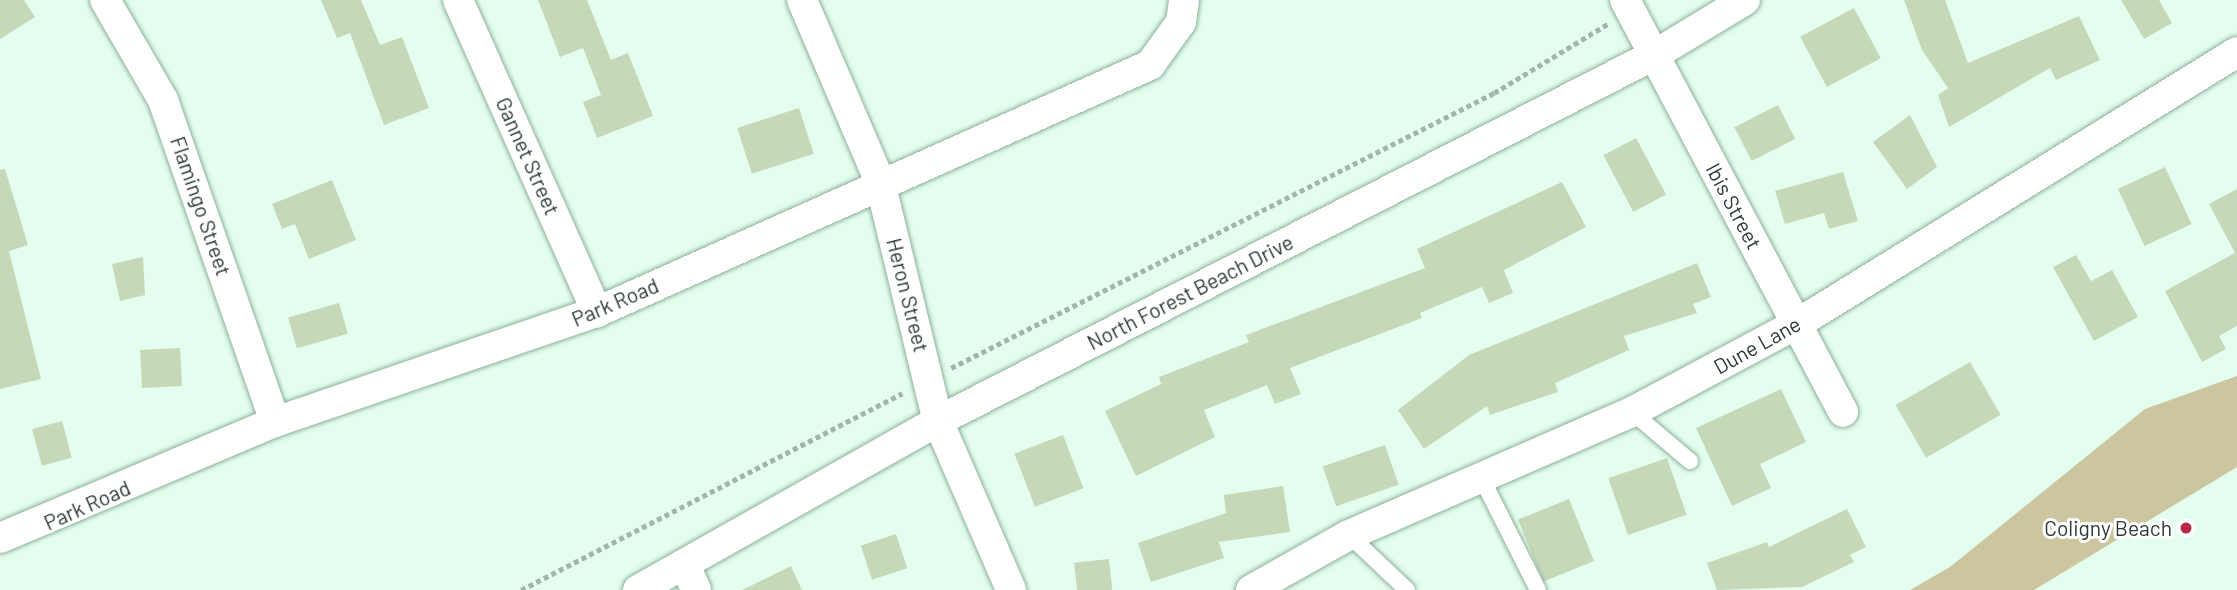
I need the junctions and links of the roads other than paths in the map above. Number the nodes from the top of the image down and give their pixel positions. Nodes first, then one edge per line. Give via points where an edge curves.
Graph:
1 (105, 0) edge
2 (458, 0) edge
3 (802, 0) edge
4 (1184, 0) edge
5 (1745, 0) edge
6 (1628, 5) edge
7 (2237, 52) edge
8 (1656, 54) junction
9 (880, 182) junction
10 (597, 312) junction
11 (1797, 324) junction
12 (1632, 412) junction
13 (1843, 412) dead end
14 (938, 421) junction
15 (275, 422) junction
16 (1690, 461) dead end
17 (1483, 481) junction
18 (1349, 535) junction
19 (0, 538) edge
20 (690, 578) edge
21 (1253, 589) edge
22 (638, 590) edge
23 (1011, 590) edge
24 (1407, 590) edge
25 (1538, 590) edge

1 - 15 street, Flamingo Street via 163,100
2 - 10 street, Gannet Street
3 - 9 street, Heron Street
4 - 9 street, Park Road via 1181,22 1150,65
5 - 8 street, North Forest Beach Drive
6 - 8 street, Ibis Street
7 - 11 street, Dune Lane
8 - 11 street, Ibis Street
8 - 14 street, North Forest Beach Drive
9 - 10 street, Park Road
9 - 14 street, Heron Street
10 - 15 street, Park Road
11 - 12 street, Dune Lane
11 - 13 street, Ibis Street
12 - 16 lane
12 - 17 street, Dune Lane
14 - 20 street, North Forest Beach Drive
14 - 23 street, Heron Street
15 - 19 street, Park Road
17 - 18 street, Dune Lane
17 - 25 lane
18 - 21 street, Dune Lane
18 - 24 lane
20 - 22 street, North Forest Beach Drive

